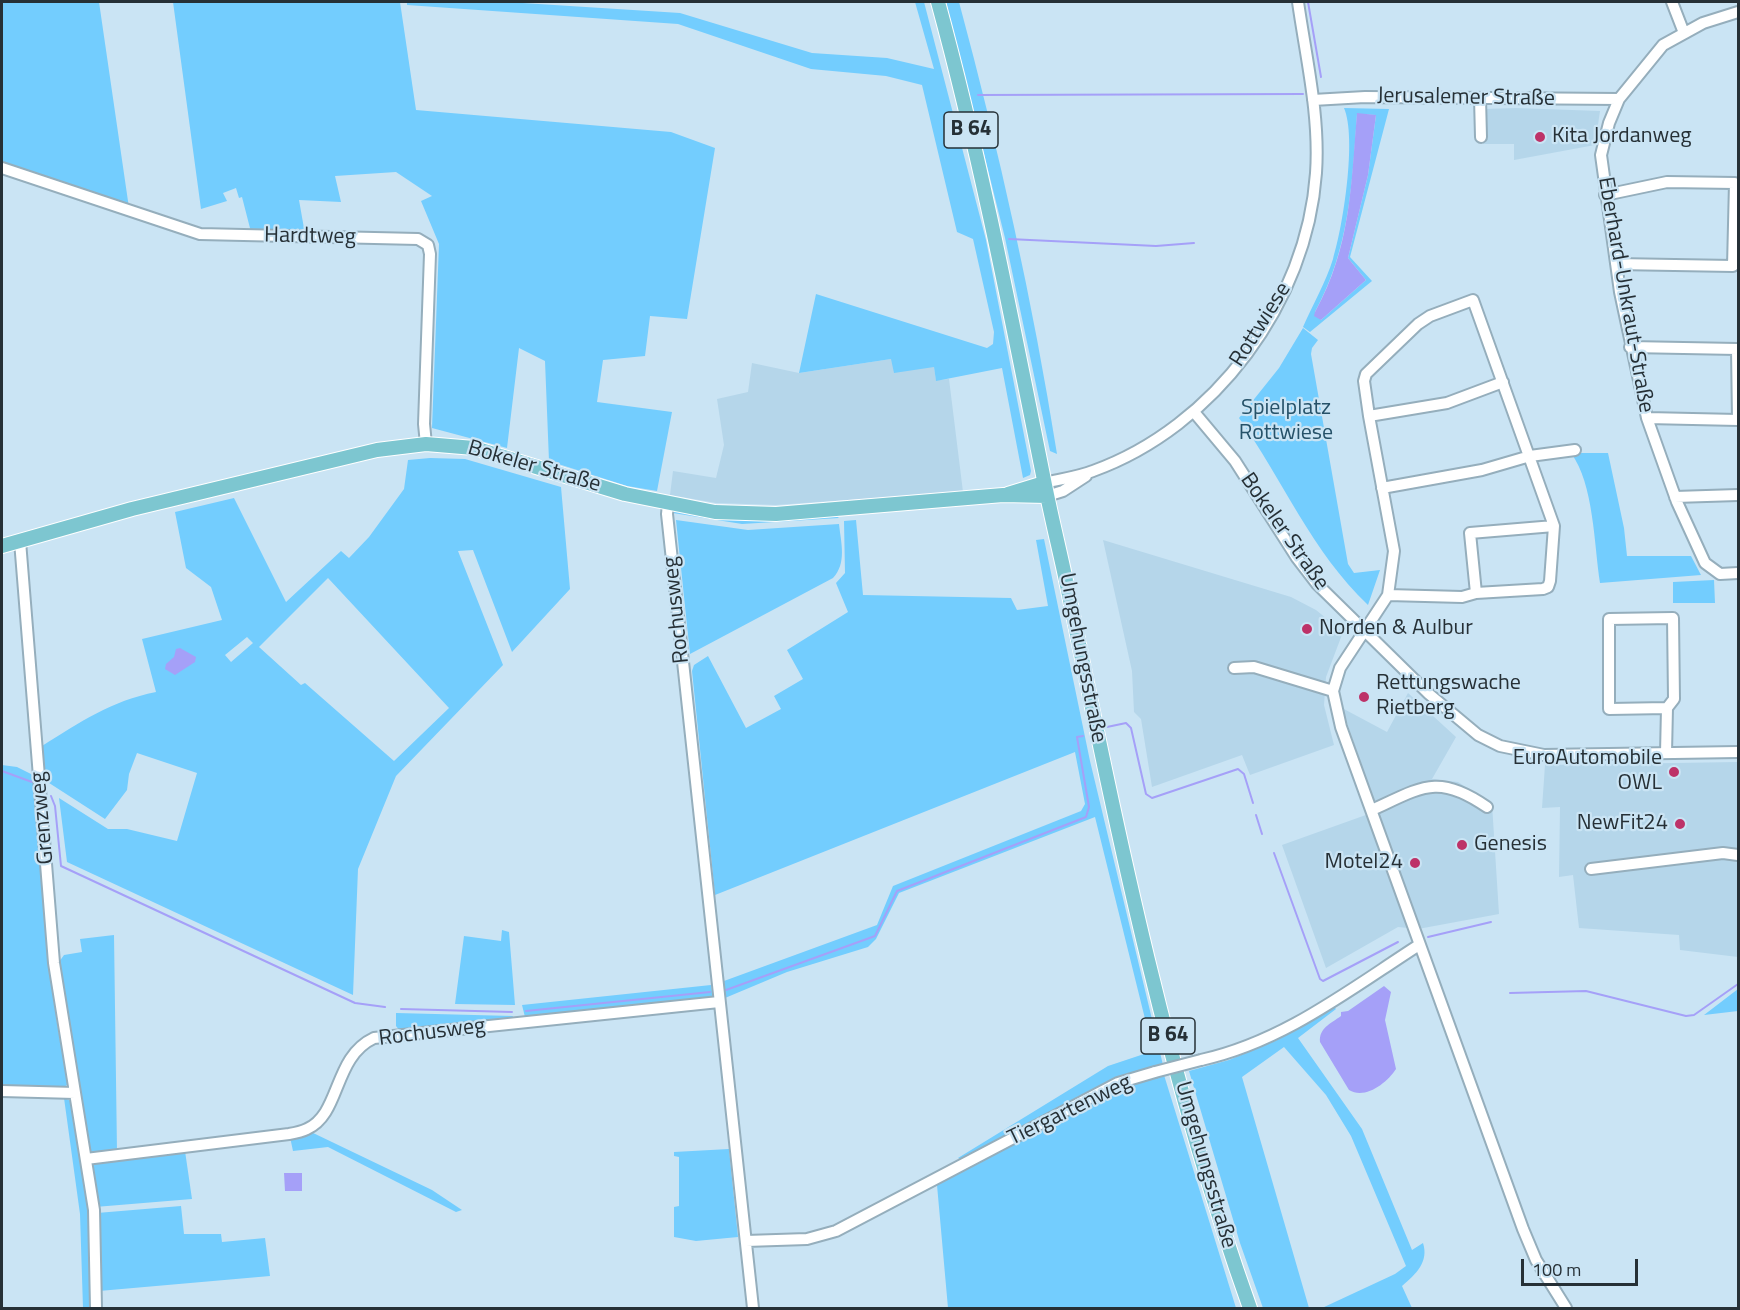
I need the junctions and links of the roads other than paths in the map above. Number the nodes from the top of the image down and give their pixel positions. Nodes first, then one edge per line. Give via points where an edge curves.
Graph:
1 (938, 2) edge
2 (1298, 2) edge
3 (1672, 2) edge
4 (1738, 12) edge
5 (1684, 33) junction
6 (1480, 98) junction
7 (1619, 99) junction
8 (1312, 100) junction
9 (1481, 137) dead end
10 (2, 168) edge
11 (1605, 195) junction
12 (1616, 264) junction
13 (1630, 347) junction
14 (1503, 382) junction
15 (1194, 411) junction
16 (1369, 416) junction
17 (1647, 418) junction
18 (426, 444) junction
19 (1575, 450) dead end
20 (1530, 456) junction
21 (1382, 488) junction
22 (1046, 489) junction
23 (1738, 495) edge
24 (1675, 497) junction
25 (668, 504) junction
26 (1554, 526) junction
27 (20, 541) junction
28 (2, 546) edge
29 (1738, 573) edge
30 (1476, 593) junction
31 (1388, 595) junction
32 (1364, 630) junction
33 (1234, 668) dead end
34 (1333, 691) junction
35 (1667, 708) junction
36 (1738, 752) edge
37 (1666, 753) junction
38 (1487, 807) dead end
39 (1372, 810) junction
40 (1738, 855) edge
41 (1591, 869) dead end
42 (1419, 945) junction
43 (719, 1002) junction
44 (2, 1091) edge
45 (75, 1093) junction
46 (86, 1160) junction
47 (746, 1241) junction
48 (96, 1308) edge
49 (753, 1308) edge
50 (1250, 1308) edge
51 (1566, 1308) edge

1 - 22 main road, Umgehungsstraße / B 64 via 982,179
2 - 8 street, Rottwiese
3 - 5 street
4 - 5 street, Eberhard-Unkraut-Straße
5 - 7 street, Eberhard-Unkraut-Straße via 1664,45
6 - 7 street, Jerusalemer Straße
6 - 8 street, Jerusalemer Straße
6 - 9 street
7 - 11 street, Eberhard-Unkraut-Straße via 1601,155
8 - 15 street, Rottwiese via 1316,141 1314,191 1297,262 1256,341
10 - 18 street, Hardtweg via 200,234 418,239 428,245
11 - 12 street, Eberhard-Unkraut-Straße
11 - 12 street via 1666,182 1735,183 1733,266
12 - 13 street, Eberhard-Unkraut-Straße
13 - 17 street, Eberhard-Unkraut-Straße
13 - 17 street via 1737,349 1738,420
14 - 16 street via 1447,403
14 - 16 street via 1473,300 1430,316 1370,368 1364,381
14 - 20 street
15 - 22 street, Rottwiese via 1155,441 1091,472 1063,491
15 - 32 street, Bokeler Straße via 1235,461 1304,567
16 - 21 street
17 - 24 street, Eberhard-Unkraut-Straße
18 - 25 main road, Bokeler Straße via 497,453
18 - 27 main road, Bokeler Straße via 365,453 132,509
19 - 20 street
20 - 21 street via 1482,470
20 - 26 street
21 - 31 street via 1394,550
22 - 25 main road, Bokeler Straße via 776,514 714,512
22 - 50 main road, Umgehungsstraße / B 64 via 1145,948 1228,1248
23 - 24 street
24 - 29 street, Eberhard-Unkraut-Straße via 1705,564 1720,574
25 - 43 street, Rochusweg
26 - 30 street via 1548,587
26 - 30 street via 1470,533
27 - 28 main road, Bokeler Straße
27 - 45 street, Grenzweg via 54,963
30 - 31 street via 1462,597
31 - 32 street
32 - 34 street via 1340,668
32 - 37 street, Bokeler Straße via 1463,724 1500,747 1544,755
33 - 34 street via 1254,668
34 - 39 street via 1341,727
35 - 35 street via 1674,699 1673,618 1609,619 1609,709
35 - 37 street
36 - 37 street, Bokeler Straße
38 - 39 street via 1456,788 1437,785 1419,788
39 - 42 street
40 - 41 street via 1724,853
42 - 47 street, Tiergartenweg, bridge via 1277,1035 1228,1054 1118,1083 836,1231 807,1239
42 - 51 street via 1523,1229 1536,1260
43 - 46 street, Rochusweg via 374,1038 351,1056 322,1116 308,1129
43 - 47 street, Rochusweg
44 - 45 street
45 - 46 street, Grenzweg
46 - 48 street, Grenzweg via 94,1210
47 - 49 street, Rochusweg

